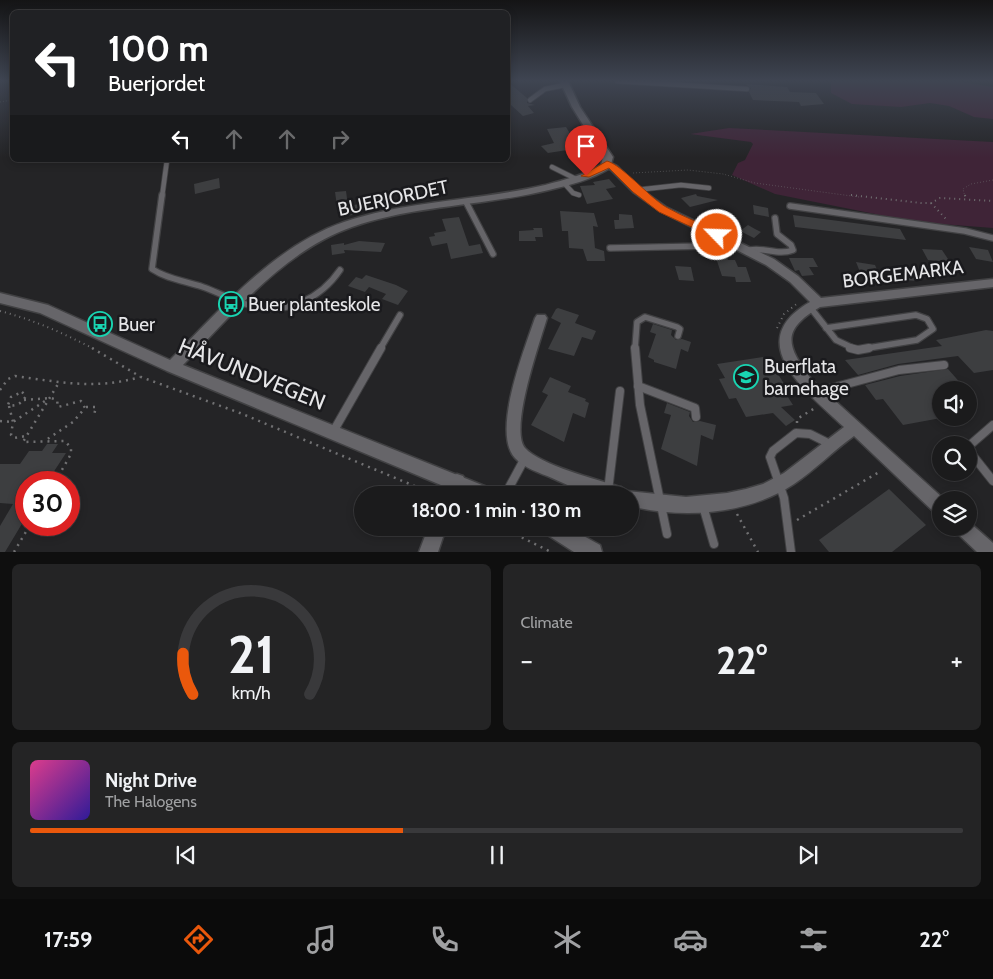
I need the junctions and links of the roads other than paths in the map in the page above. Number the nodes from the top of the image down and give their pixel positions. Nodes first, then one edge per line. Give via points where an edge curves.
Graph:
1 (576, 107) edge
2 (167, 162) edge
3 (607, 164) junction
4 (552, 167) dead end
5 (576, 179) junction
6 (564, 183) junction
7 (709, 188) dead end
8 (636, 190) junction
9 (579, 196) dead end
10 (466, 202) junction
11 (790, 206) dead end
12 (775, 218) dead end
13 (993, 238) edge
14 (726, 239) junction
15 (610, 248) dead end
16 (750, 250) junction
17 (493, 254) dead end
18 (340, 270) dead end
19 (993, 283) edge
20 (0, 298) edge
21 (239, 302) junction
22 (814, 305) junction
23 (400, 315) dead end
24 (541, 318) dead end
25 (826, 328) junction
26 (678, 336) dead end
27 (944, 365) dead end
28 (172, 367) junction
29 (638, 386) junction
30 (620, 391) dead end
31 (819, 400) junction
32 (696, 417) dead end
33 (993, 425) edge
34 (854, 428) junction
35 (333, 432) junction
36 (830, 444) junction
37 (525, 458) junction
38 (993, 481) edge
39 (780, 484) junction
40 (450, 486) edge
41 (511, 486) edge
42 (596, 486) edge
43 (614, 486) edge
44 (639, 499) edge
45 (932, 499) edge
46 (662, 503) junction
47 (702, 504) junction
48 (667, 534) dead end
49 (435, 536) edge
50 (566, 536) edge
51 (973, 536) edge
52 (714, 544) dead end
53 (428, 552) edge
54 (594, 552) edge
55 (791, 552) edge
56 (990, 552) edge

1 - 3 main road via 608,157
2 - 21 lane via 152,269 158,274
3 - 5 main road, BUERJORDET
3 - 8 street
4 - 5 lane
5 - 6 main road, BUERJORDET
6 - 9 lane
6 - 10 main road, BUERJORDET
7 - 8 lane via 681,185
8 - 14 street via 663,209
10 - 17 lane
10 - 21 main road, BUERJORDET via 376,217 332,231 291,255
11 - 13 lane
12 - 16 lane via 777,234 793,250 782,254 755,248
14 - 15 lane via 706,246
14 - 16 street
16 - 22 street via 794,279
18 - 21 lane via 328,286 300,303 263,308
19 - 22 street, BORGEMARKA
20 - 28 main road, HÅVUNDVEGEN via 43,309
21 - 28 main road, BUERJORDET
22 - 25 lane
22 - 31 street via 793,318 785,339 795,369
23 - 35 lane
24 - 37 street via 513,420 514,443
25 - 25 lane via 842,346 858,350 917,340 933,329 927,319 916,315
26 - 29 lane via 680,329 677,327 647,317 637,322 634,347
27 - 31 lane via 899,370 828,389
28 - 35 main road, HÅVUNDVEGEN
29 - 32 lane via 695,408
29 - 46 lane via 656,487
30 - 43 lane
31 - 34 street
33 - 38 lane via 970,445 970,452
34 - 36 street
34 - 45 street
35 - 40 main road, HÅVUNDVEGEN
36 - 39 street
36 - 39 lane via 810,434 796,433 773,451 770,457
37 - 41 lane
37 - 42 street
39 - 47 street via 730,501
39 - 55 lane
44 - 46 street
46 - 47 street
46 - 48 lane
47 - 52 lane
49 - 53 main road
50 - 54 main road
51 - 56 street

